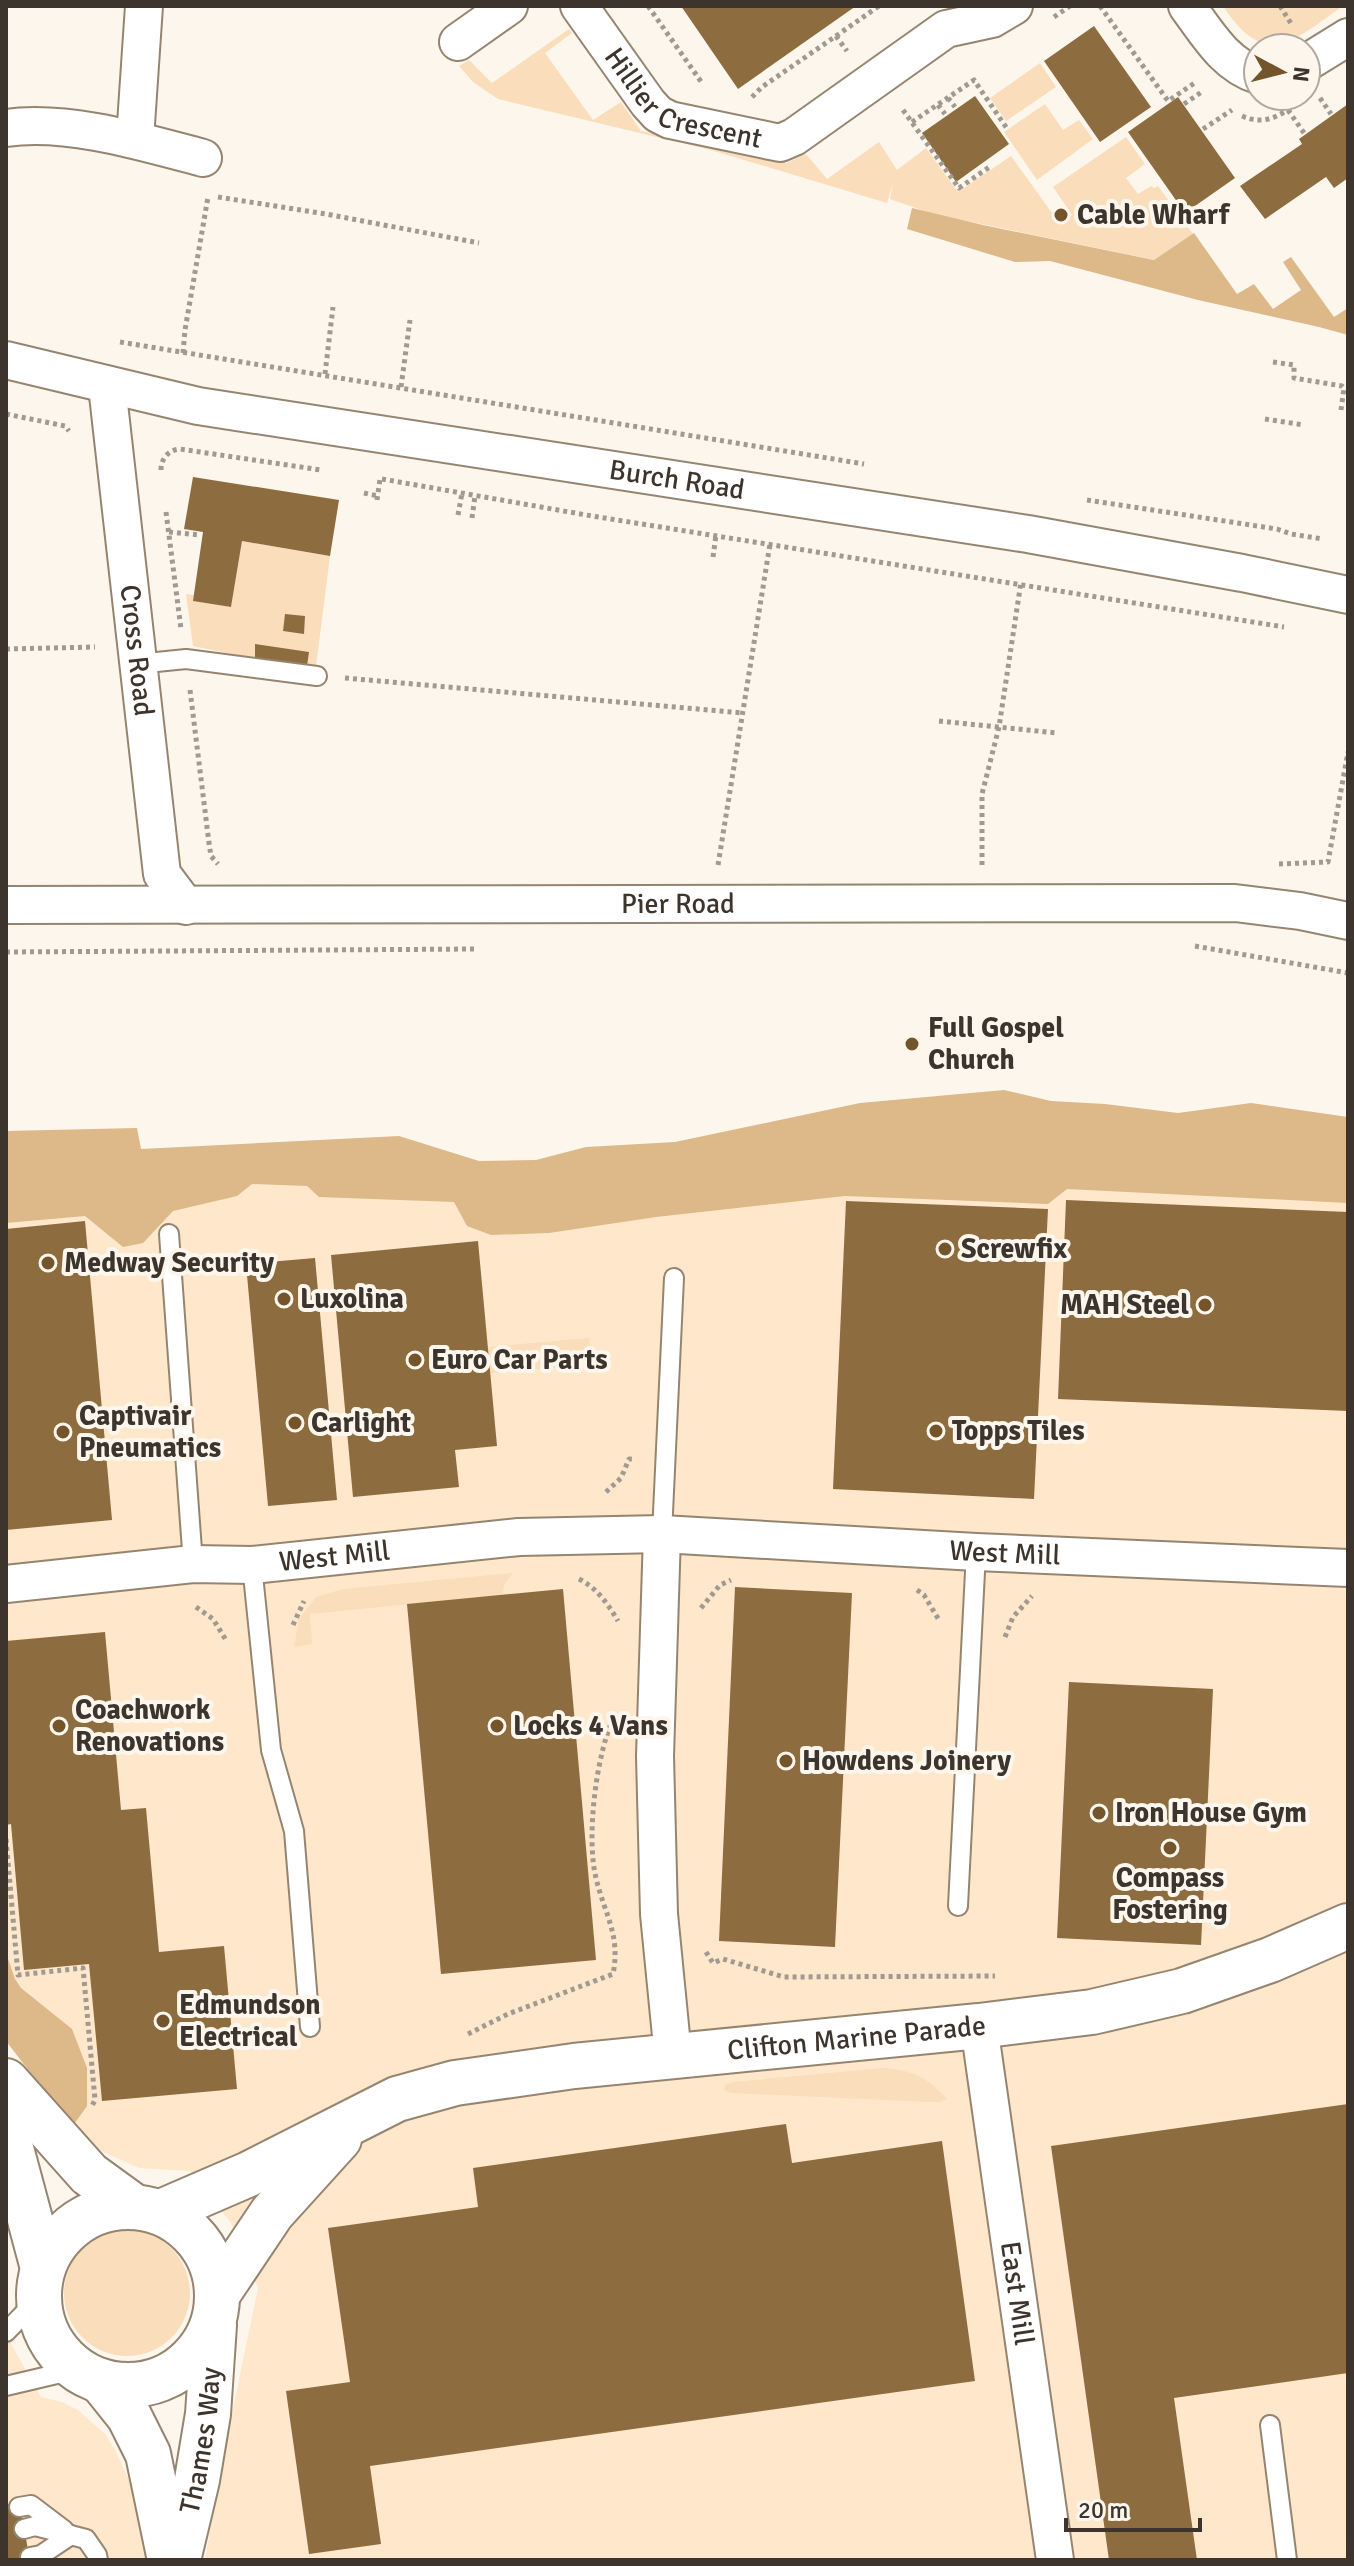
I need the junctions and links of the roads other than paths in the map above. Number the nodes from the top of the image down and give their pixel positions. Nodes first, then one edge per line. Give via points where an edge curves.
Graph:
1 (144, 6) edge
2 (509, 6) edge
3 (579, 6) edge
4 (1014, 6) edge
5 (1187, 6) edge
6 (1348, 37) edge
7 (458, 42) dead end
8 (1322, 53) edge
9 (1242, 68) edge
10 (6, 128) edge
11 (135, 139) junction
12 (203, 158) dead end
13 (6, 360) edge
14 (107, 386) junction
15 (1348, 595) edge
16 (137, 664) junction
17 (317, 676) road end
18 (6, 905) edge
19 (186, 906) junction
20 (1348, 921) edge
21 (169, 1234) dead end
22 (674, 1278) dead end
23 (662, 1534) junction
24 (976, 1552) junction
25 (193, 1564) junction
26 (252, 1565) junction
27 (1348, 1568) edge
28 (6, 1584) edge
29 (958, 1906) dead end
30 (1348, 1926) edge
31 (979, 2026) junction
32 (310, 2027) dead end
33 (673, 2056) junction
34 (6, 2081) edge
35 (357, 2119) junction
36 (6, 2130) edge
37 (147, 2209) junction
38 (41, 2283) junction
39 (216, 2306) junction
40 (6, 2332) edge
41 (90, 2375) junction
42 (6, 2386) edge
43 (1270, 2425) dead end
44 (19, 2507) dead end
45 (24, 2529) dead end
46 (71, 2535) junction
47 (30, 2557) dead end
48 (55, 2560) edge
49 (98, 2560) edge
50 (170, 2560) edge
51 (178, 2560) edge
52 (1055, 2560) edge
53 (1287, 2560) edge

1 - 11 street
2 - 7 street
3 - 4 street, Hillier Crescent via 654,111 670,120 724,124 784,143 946,29 992,19
5 - 9 street via 1220,50
6 - 8 street
10 - 11 street via 34,124
11 - 12 street
13 - 14 street, Burch Road
14 - 15 street, Burch Road via 198,406 1028,534
14 - 16 street, Cross Road
16 - 17 lane via 186,659
16 - 19 street, Cross Road via 162,874
18 - 19 street, Pier Road
19 - 20 street, Pier Road via 1235,903
21 - 25 lane
22 - 23 lane
23 - 24 street, West Mill
23 - 26 street, West Mill via 519,1537
23 - 33 street via 655,1756 659,1914
24 - 27 street, West Mill
24 - 29 lane
25 - 26 street, West Mill
25 - 28 street, West Mill
26 - 32 lane via 271,1750 294,1831
30 - 31 street, Clifton Marine Parade via 1182,1991 1092,2012
31 - 33 street, Clifton Marine Parade
31 - 52 street, East Mill
33 - 35 street, Clifton Marine Parade via 455,2083 397,2099
34 - 37 street via 89,2174
35 - 37 street, Clifton Marine Parade via 249,2174
35 - 39 street, Clifton Marine Parade via 272,2213
36 - 38 street
37 - 38 street via 105,2209 78,2222 57,2242
37 - 39 street via 185,2227 204,2248 214,2270
38 - 40 lane
38 - 41 street via 45,2327 59,2353
39 - 41 street via 205,2340 173,2373 126,2385
39 - 51 street, Thames Way via 208,2414
41 - 42 lane
41 - 50 street, Thames Way via 129,2416 148,2454
43 - 53 lane
44 - 46 lane via 31,2505
45 - 46 lane via 35,2526
46 - 47 lane
46 - 48 lane
46 - 49 lane via 86,2539

